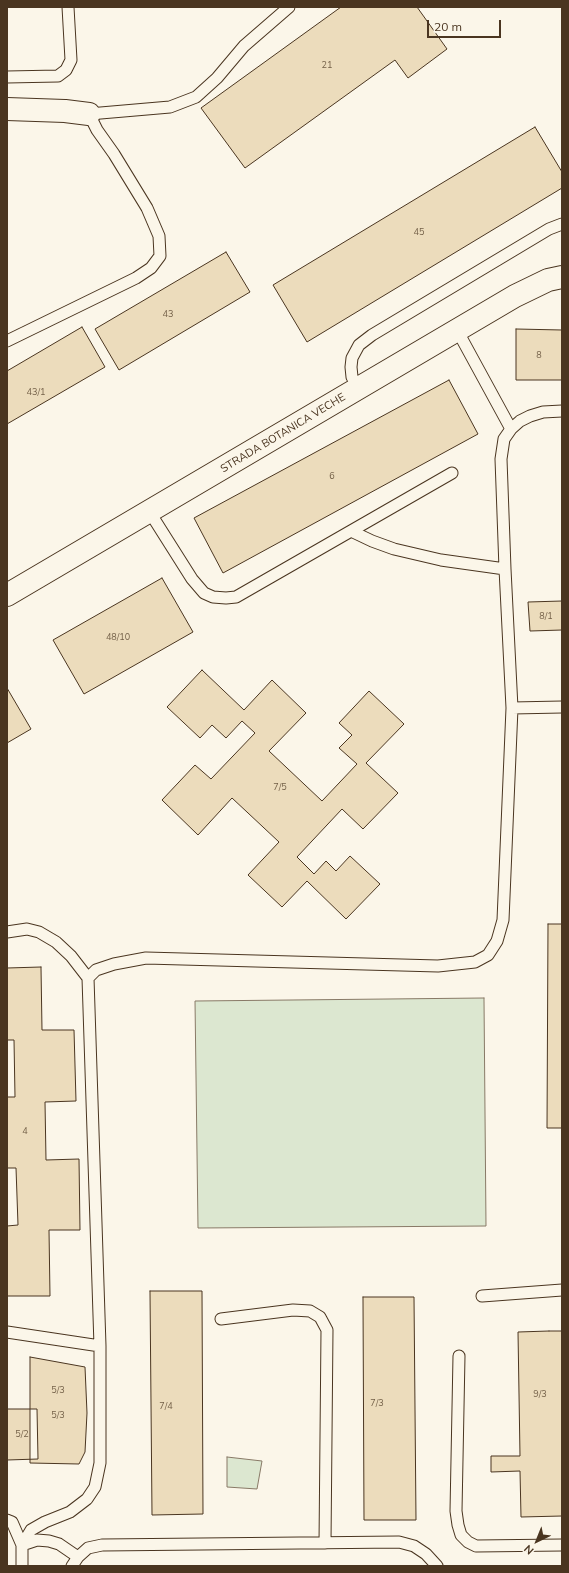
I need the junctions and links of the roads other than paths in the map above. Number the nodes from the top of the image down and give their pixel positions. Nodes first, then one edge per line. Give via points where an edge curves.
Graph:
1 (68, 7) edge
2 (289, 7) edge
3 (7, 76) edge
4 (7, 109) edge
5 (89, 114) junction
6 (562, 224) edge
7 (562, 277) edge
8 (457, 330) junction
9 (7, 341) edge
10 (358, 388) junction
11 (562, 411) edge
12 (511, 429) junction
13 (452, 473) dead end
14 (149, 512) junction
15 (351, 531) junction
16 (505, 569) junction
17 (7, 595) edge
18 (562, 707) edge
19 (512, 708) junction
20 (7, 932) edge
21 (88, 978) junction
22 (562, 1290) edge
23 (482, 1296) dead end
24 (221, 1319) dead end
25 (7, 1332) edge
26 (100, 1346) junction
27 (458, 1356) dead end
28 (7, 1520) edge
29 (325, 1543) junction
30 (22, 1545) junction
31 (562, 1545) edge
32 (75, 1562) edge
33 (22, 1566) edge
34 (437, 1566) edge

1 - 3 lane via 71,60 66,70 58,76
2 - 5 lane via 244,46 217,78 196,97 170,107
4 - 5 street
5 - 9 lane via 147,208 159,236 160,256 151,268 136,278
6 - 10 lane via 549,229 359,345 352,358 351,367 352,377
7 - 8 street, STRADA BOTANICA VECHE via 548,280 515,296
8 - 10 street, STRADA BOTANICA VECHE
8 - 12 lane
10 - 14 street, STRADA BOTANICA VECHE
11 - 12 lane via 530,416
12 - 16 lane via 504,439 501,459
13 - 15 lane
14 - 15 lane via 204,593 219,598 236,597
14 - 17 street, STRADA BOTANICA VECHE
15 - 16 lane via 394,549 441,560
16 - 19 lane
18 - 19 lane
19 - 21 lane via 502,920 497,941 488,955 475,962 438,966 146,958 96,970
20 - 21 lane via 27,929 39,932 56,942 71,956
21 - 26 lane
22 - 23 lane
24 - 29 lane via 293,1310 310,1311 320,1317 327,1330
25 - 26 lane
26 - 30 lane via 100,1463 95,1487 87,1499 70,1512 31,1530
27 - 31 lane via 456,1511 461,1535 476,1546
28 - 30 lane via 12,1522
29 - 32 lane via 102,1545 88,1548
29 - 34 lane via 399,1542 414,1546
30 - 32 lane via 37,1540 49,1540 59,1544
30 - 33 lane

